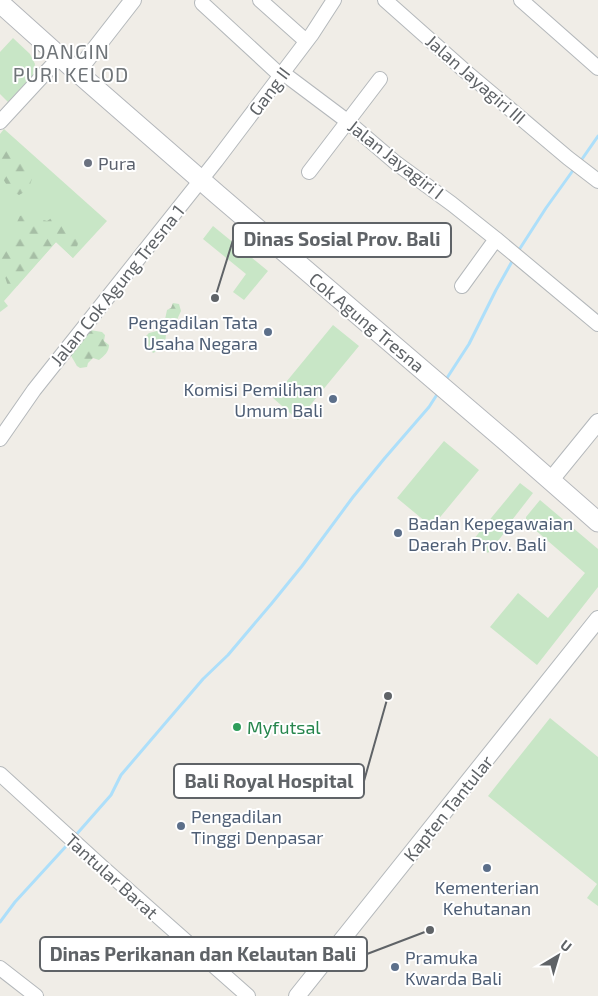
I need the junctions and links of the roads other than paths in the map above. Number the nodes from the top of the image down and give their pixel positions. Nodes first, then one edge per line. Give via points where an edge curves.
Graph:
1 (133, 0) edge
2 (260, 0) edge
3 (334, 0) edge
4 (384, 0) edge
5 (521, 0) edge
6 (0, 3) edge
7 (202, 4) dead end
8 (306, 41) junction
9 (60, 57) junction
10 (598, 68) edge
11 (77, 72) junction
12 (282, 74) junction
13 (380, 80) dead end
14 (347, 121) junction
15 (0, 122) edge
16 (308, 172) dead end
17 (596, 179) edge
18 (201, 180) junction
19 (496, 238) junction
20 (462, 286) dead end
21 (598, 324) edge
22 (598, 422) edge
23 (0, 439) edge
24 (550, 481) junction
25 (598, 522) edge
26 (598, 620) edge
27 (0, 774) edge
28 (0, 968) edge
29 (36, 996) edge
30 (248, 996) edge
31 (297, 996) edge

1 - 11 street
2 - 8 street
3 - 8 street, Gang II
4 - 17 street, Jalan Jayagiri III
5 - 10 street
6 - 9 main road, Cok Agung Tresna
7 - 12 street, Jalan Jayagiri I
8 - 12 street, Gang II
9 - 11 main road, Cok Agung Tresna
9 - 15 street
11 - 18 main road, Cok Agung Tresna
12 - 14 street, Jalan Jayagiri I
12 - 18 street, Gang II
13 - 14 street
14 - 16 street
14 - 19 street, Jalan Jayagiri I via 396,163
18 - 23 street, Jalan Cok Agung Tresna 1 via 34,390
18 - 24 main road, Cok Agung Tresna
19 - 20 street
19 - 21 street, Jalan Jayagiri I
22 - 24 street
24 - 25 main road, Cok Agung Tresna
26 - 31 street, Kapten Tantular
27 - 30 street, Tantular Barat
28 - 29 street

